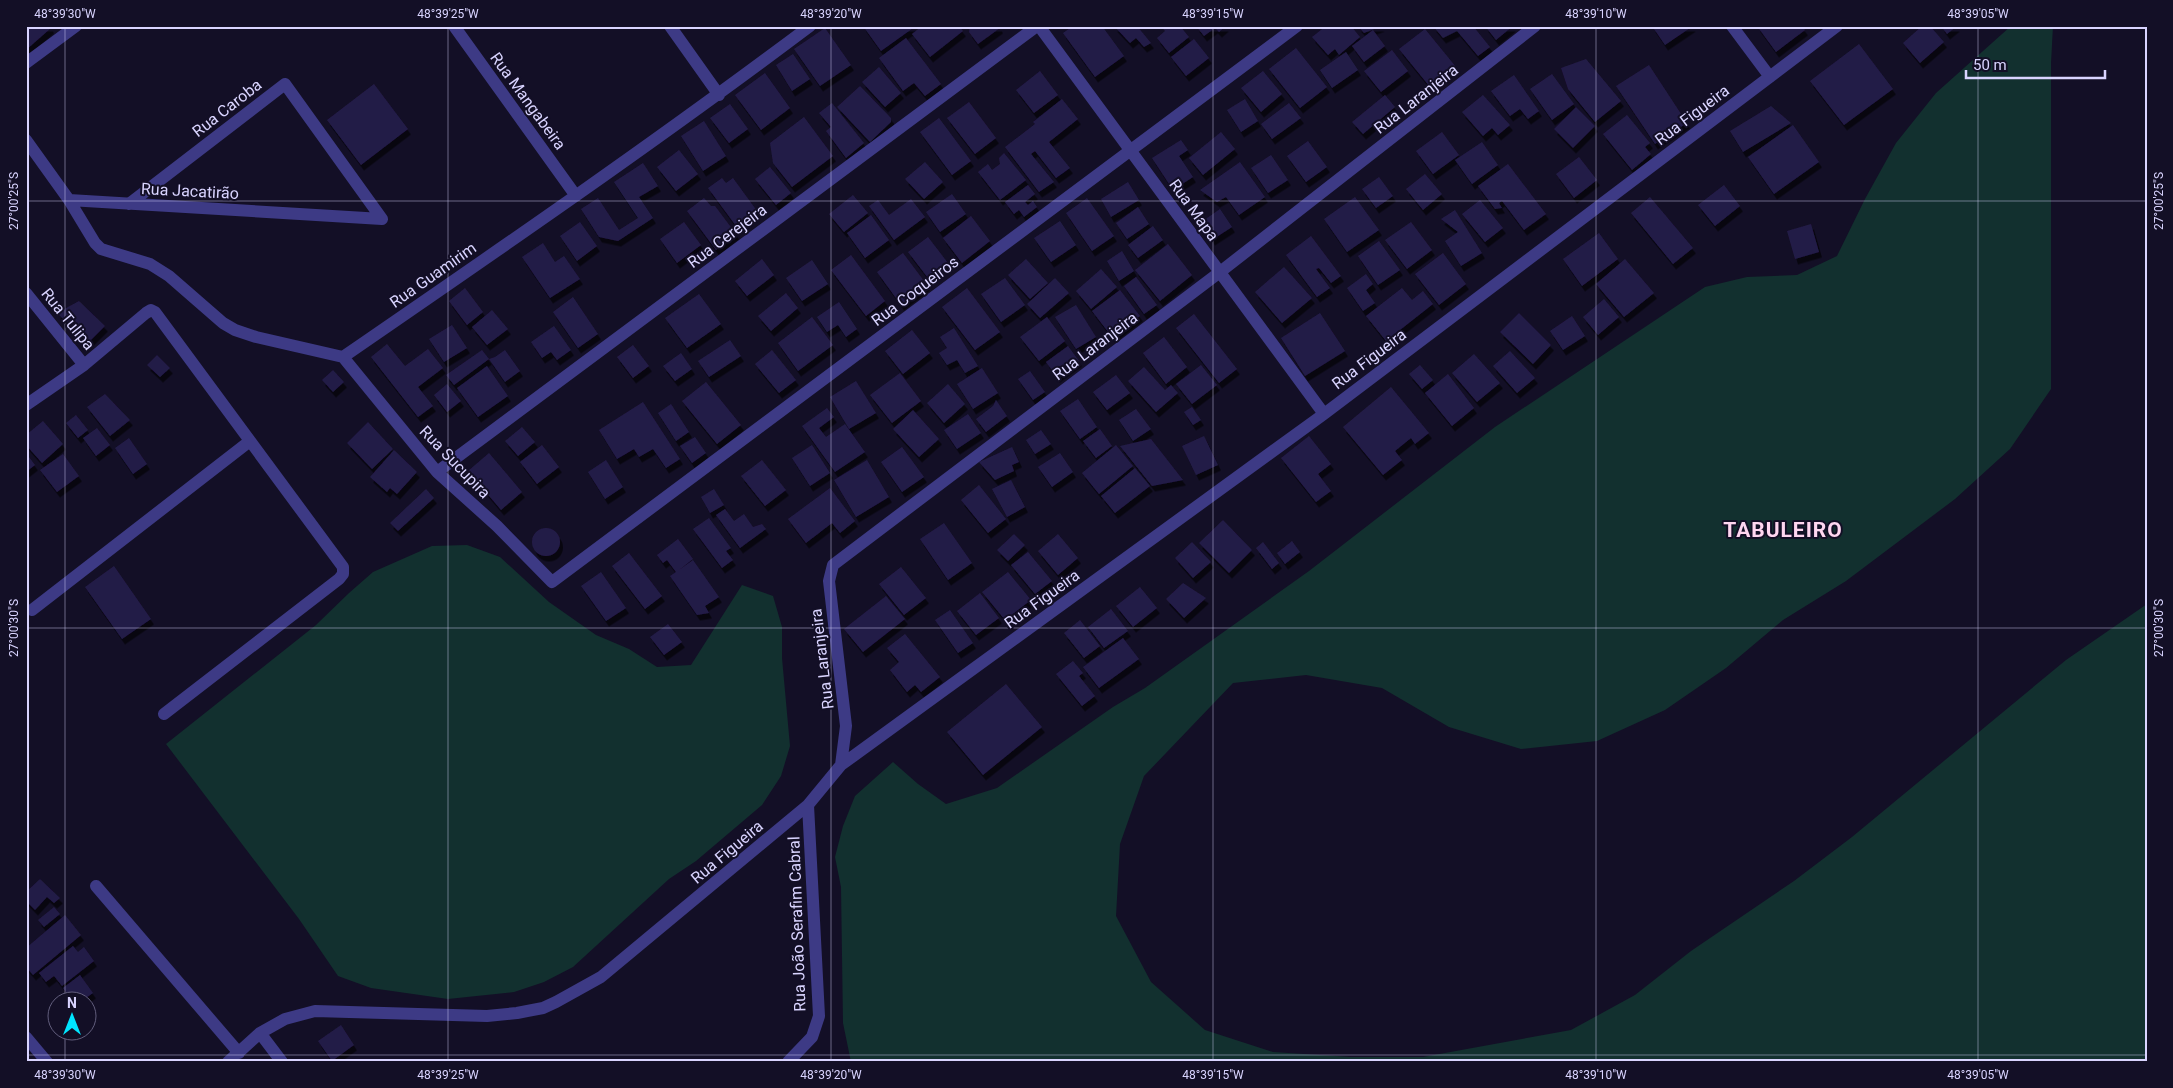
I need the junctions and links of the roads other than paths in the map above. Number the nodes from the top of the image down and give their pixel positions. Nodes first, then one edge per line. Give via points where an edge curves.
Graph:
1 (76, 26) edge
2 (454, 26) edge
3 (670, 26) edge
4 (810, 26) edge
5 (1038, 26) edge
6 (1297, 26) edge
7 (1535, 26) edge
8 (1732, 26) edge
9 (1837, 26) edge
10 (26, 63) edge
11 (1770, 77) junction
12 (719, 94) junction
13 (26, 140) edge
14 (1130, 151) junction
15 (576, 196) junction
16 (69, 200) junction
17 (129, 204) junction
18 (382, 219) joint
19 (1220, 272) junction
20 (26, 293) edge
21 (342, 358) junction
22 (84, 365) junction
23 (26, 405) edge
24 (1324, 414) junction
25 (250, 441) junction
26 (437, 472) junction
27 (552, 582) joint
28 (32, 610) dead end
29 (164, 714) dead end
30 (841, 765) junction
31 (808, 805) junction
32 (96, 886) dead end
33 (260, 1033) junction
34 (26, 1037) edge
35 (239, 1053) junction
36 (47, 1062) edge
37 (228, 1062) edge
38 (282, 1062) edge
39 (788, 1062) edge

1 - 10 street
2 - 15 street, Rua Mangabeira
3 - 12 street
4 - 12 street, Rua Guamirim
5 - 14 street, Rua Mapa
5 - 26 street, Rua Cerejeira
6 - 14 street, Rua Coqueiros
7 - 19 street, Rua Laranjeira
8 - 11 street
9 - 11 street, Rua Figueira
11 - 24 street, Rua Figueira
12 - 15 street, Rua Guamirim
13 - 16 street
14 - 19 street, Rua Mapa
14 - 27 street, Rua Coqueiros
15 - 21 street, Rua Guamirim
16 - 17 street, Rua Jacatirão
16 - 21 street via 101,249 150,264 235,330
17 - 18 street, Rua Jacatirão
17 - 18 street, Rua Caroba via 285,84
19 - 24 street, Rua Mapa
19 - 30 street, Rua Laranjeira via 833,565 829,581 846,726
20 - 22 street, Rua Tulipa
21 - 26 street, Rua Sucupira
22 - 23 street
22 - 25 street via 146,313 156,312
24 - 30 street, Rua Figueira
25 - 28 street
25 - 29 street via 343,567 342,574
26 - 27 street, Rua Sucupira
30 - 31 street, Rua Figueira
31 - 33 street, Rua Figueira via 602,977 542,1008 487,1016 315,1011 285,1019
31 - 39 street, Rua João Serafim Cabral via 818,1016 812,1037
32 - 35 street
33 - 35 street, Rua Figueira
33 - 38 street
34 - 36 street
35 - 37 street, Rua Figueira

